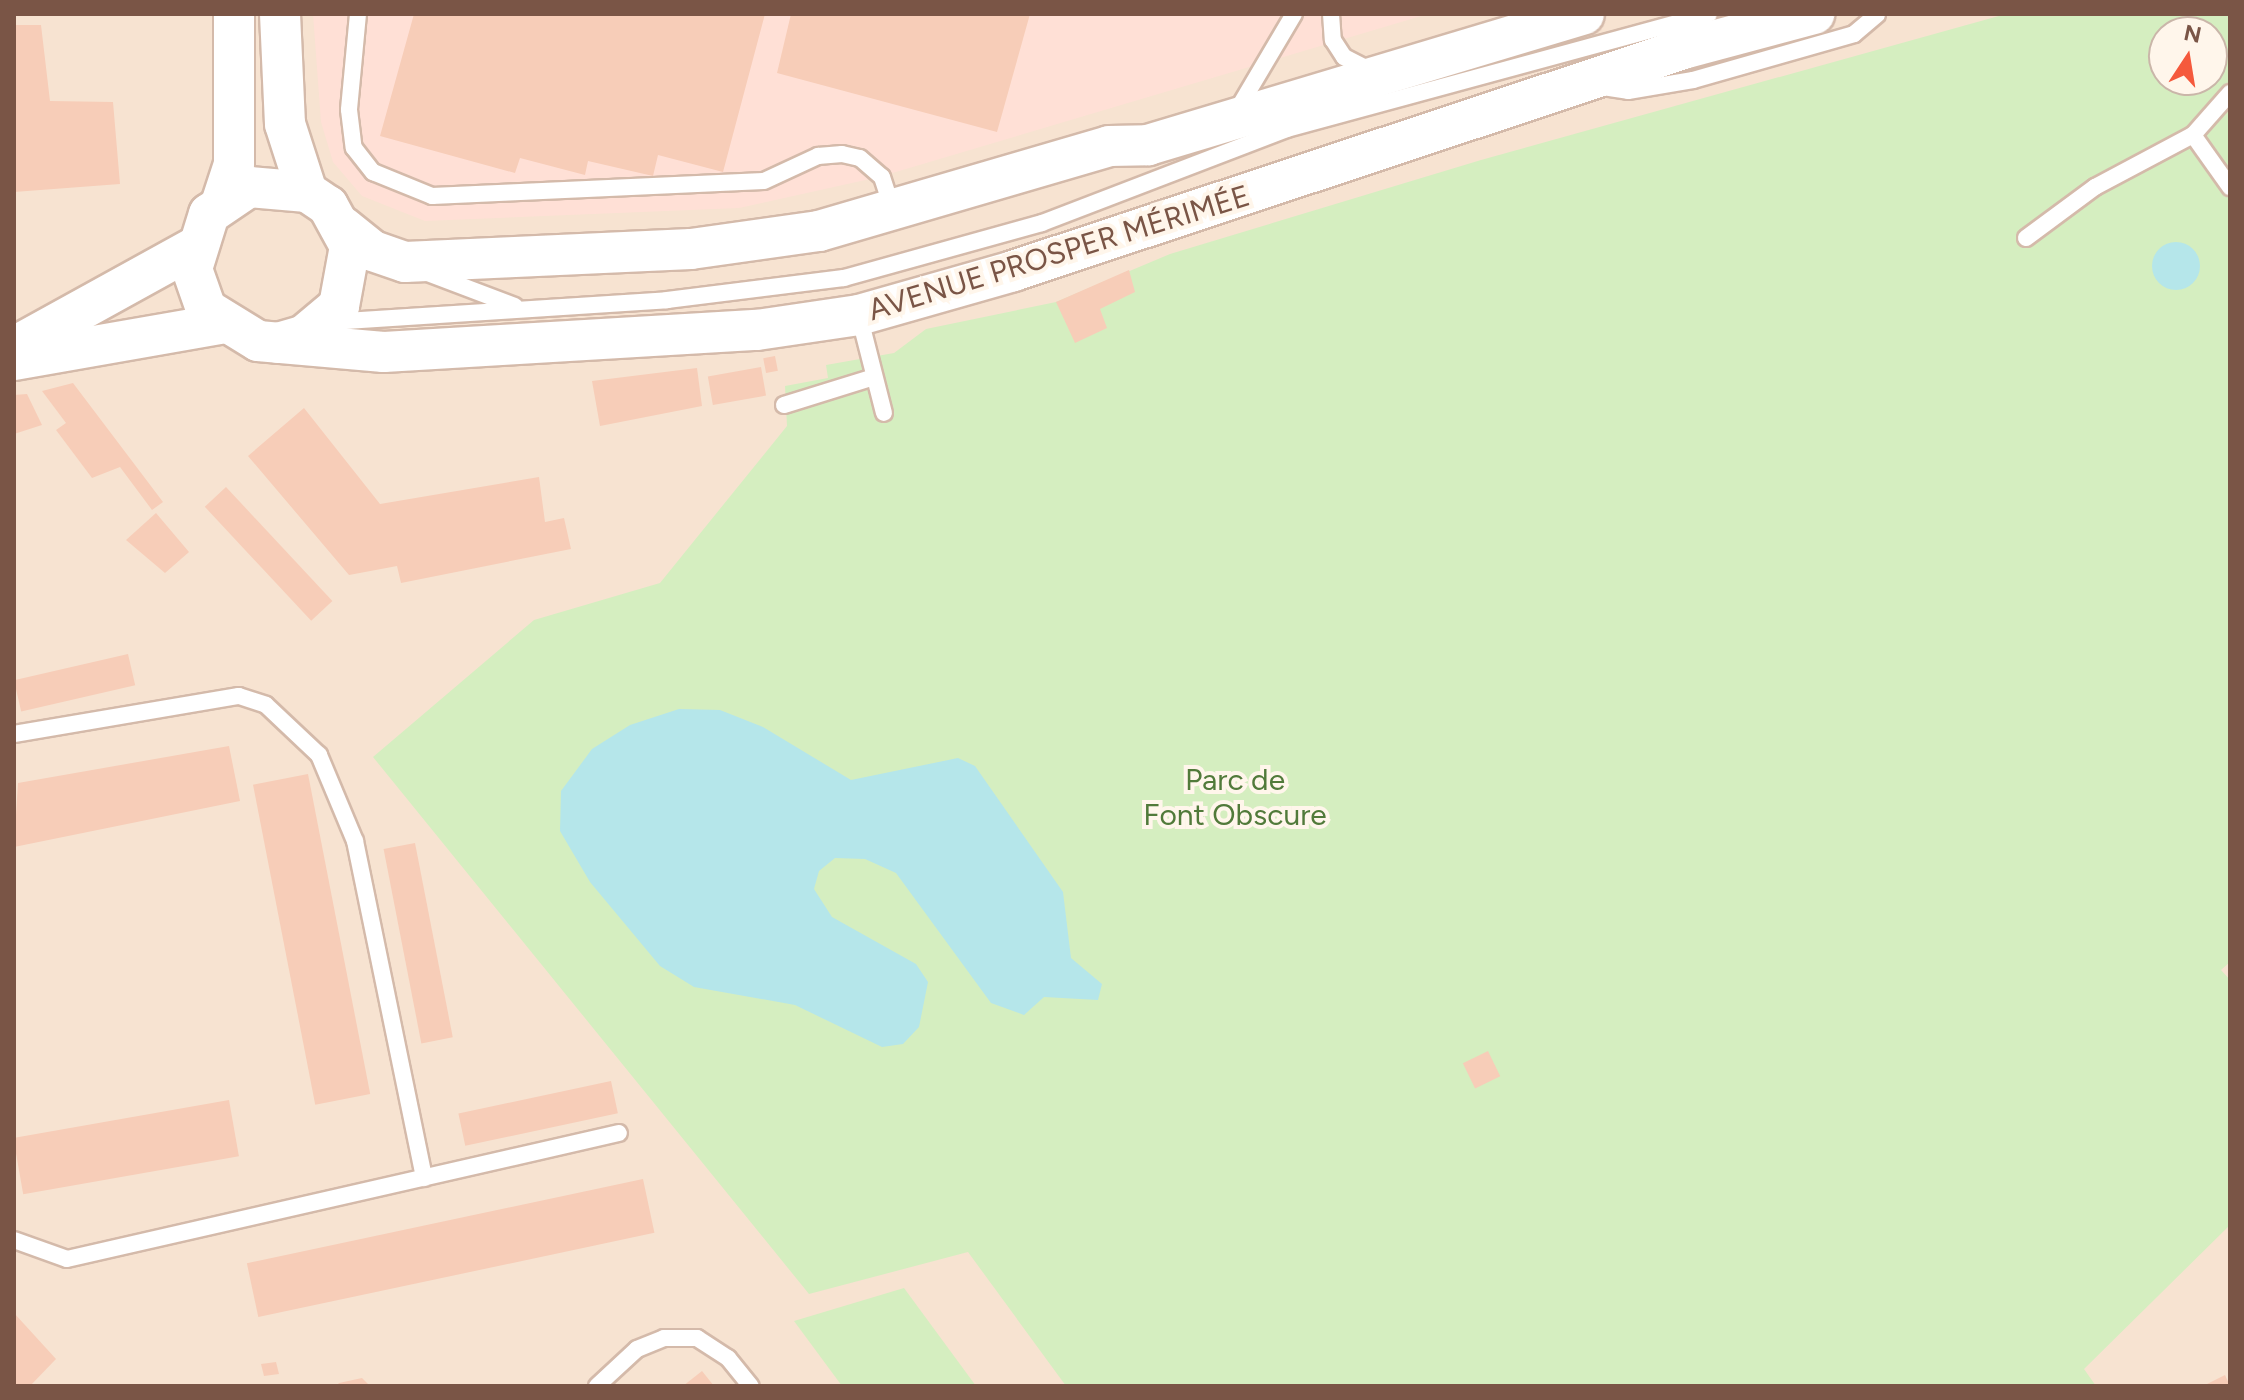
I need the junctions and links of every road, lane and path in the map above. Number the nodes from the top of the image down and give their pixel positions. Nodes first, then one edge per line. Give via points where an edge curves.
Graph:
1 (234, 14) edge
2 (280, 14) edge
3 (358, 14) edge
4 (1331, 14) edge
5 (1584, 14) edge
6 (1709, 14) edge
7 (1814, 14) edge
8 (1877, 15) edge
9 (1292, 19) edge
10 (1379, 72) junction
11 (1581, 84) junction
12 (2230, 93) edge
13 (1234, 114) junction
14 (2193, 135) junction
15 (2230, 187) edge
16 (307, 192) junction
17 (222, 201) junction
18 (894, 211) junction
19 (343, 227) junction
20 (2026, 238) dead end
21 (193, 248) junction
22 (405, 262) junction
23 (516, 306) junction
24 (859, 315) junction
25 (325, 322) junction
26 (221, 324) junction
27 (278, 343) junction
28 (14, 347) edge
29 (14, 360) edge
30 (874, 377) junction
31 (784, 405) dead end
32 (884, 413) dead end
33 (14, 734) edge
34 (619, 1133) dead end
35 (424, 1178) junction
36 (14, 1240) edge
37 (597, 1386) edge
38 (751, 1386) edge

1 - 17 street via 234,165
2 - 16 street via 285,124
3 - 18 lane via 349,110 354,148 373,172 432,196 764,181 818,156 842,154 860,158 882,177
4 - 10 lane via 1333,40 1344,57
5 - 10 street
6 - 23 lane via 1287,129 1042,223 844,278 667,300
7 - 11 street, AVENUE PROSPER MÉRIMÉE
8 - 11 lane via 1854,34 1693,80 1628,91
9 - 13 lane
10 - 13 street
11 - 24 street, AVENUE PROSPER MÉRIMÉE
12 - 14 lane
13 - 18 street via 1148,145 1109,146
14 - 15 lane
14 - 20 lane via 2095,187
16 - 17 street via 249,187
16 - 19 street
17 - 21 street
18 - 22 street via 691,249
19 - 22 street via 373,251
19 - 25 street via 348,288
21 - 26 street via 197,290
21 - 28 street
22 - 23 lane
23 - 25 lane via 473,316
24 - 27 street, AVENUE PROSPER MÉRIMÉE via 757,330 384,352
24 - 30 lane via 875,357
25 - 27 street
26 - 27 street, AVENUE PROSPER MÉRIMÉE
26 - 29 street, AVENUE PROSPER MÉRIMÉE
30 - 31 lane
30 - 32 lane
33 - 35 lane via 239,696 266,705 319,755 355,841
34 - 35 lane
35 - 36 lane via 67,1259
37 - 38 lane via 637,1349 664,1338 697,1338 728,1358

